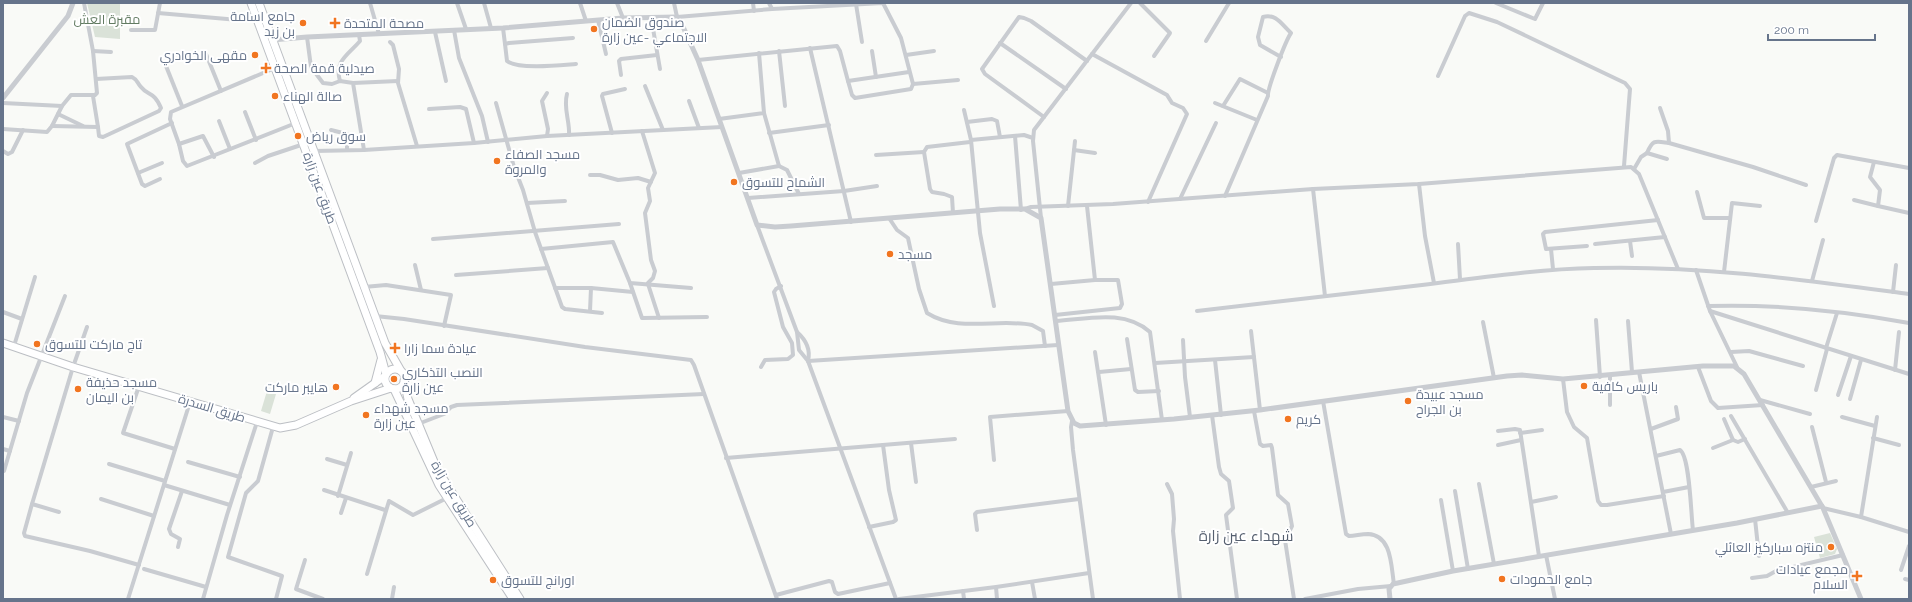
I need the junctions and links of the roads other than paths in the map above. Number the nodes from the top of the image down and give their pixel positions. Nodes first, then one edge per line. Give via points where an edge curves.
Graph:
1 (72, 3) edge
2 (84, 3) edge
3 (160, 3) edge
4 (251, 3) edge
5 (259, 3) edge
6 (370, 3) edge
7 (457, 3) edge
8 (484, 3) edge
9 (580, 3) edge
10 (617, 3) edge
11 (674, 3) edge
12 (753, 3) edge
13 (769, 3) edge
14 (1131, 3) edge
15 (1140, 3) edge
16 (1229, 3) edge
17 (1496, 3) edge
18 (1513, 3) edge
19 (1543, 3) edge
20 (856, 4) junction
21 (772, 9) junction
22 (1510, 9) junction
23 (754, 11) junction
24 (158, 13) junction
25 (651, 17) junction
26 (677, 17) junction
27 (622, 18) junction
28 (258, 20) junction
29 (598, 20) junction
30 (586, 22) junction
31 (491, 28) junction
32 (503, 28) junction
33 (466, 29) junction
34 (131, 30) dead end
35 (454, 30) junction
36 (435, 32) junction
37 (379, 34) junction
38 (359, 35) junction
39 (307, 37) junction
40 (573, 38) dead end
41 (272, 40) junction
42 (1206, 41) dead end
43 (390, 42) dead end
44 (862, 42) dead end
45 (1000, 42) junction
46 (505, 44) junction
47 (810, 48) junction
48 (93, 51) junction
49 (779, 51) junction
50 (872, 51) dead end
51 (934, 51) dead end
52 (111, 52) dead end
53 (759, 53) junction
54 (206, 54) dead end
55 (606, 54) dead end
56 (1092, 54) junction
57 (658, 55) junction
58 (906, 55) junction
59 (1154, 56) dead end
60 (1281, 57) junction
61 (698, 60) junction
62 (1087, 61) junction
63 (576, 64) dead end
64 (166, 66) dead end
65 (275, 68) junction
66 (660, 69) dead end
67 (909, 72) junction
68 (622, 75) dead end
69 (1438, 76) dead end
70 (876, 77) junction
71 (96, 79) junction
72 (958, 80) dead end
73 (340, 81) junction
74 (398, 81) junction
75 (446, 81) dead end
76 (848, 81) junction
77 (353, 83) junction
78 (913, 84) junction
79 (645, 86) dead end
80 (625, 89) dead end
81 (1066, 89) junction
82 (221, 91) junction
83 (1268, 92) junction
84 (547, 93) dead end
85 (567, 94) dead end
86 (93, 96) junction
87 (3, 98) edge
88 (689, 101) dead end
89 (3, 103) edge
90 (496, 103) dead end
91 (1215, 103) dead end
92 (62, 106) junction
93 (182, 106) junction
94 (785, 106) dead end
95 (1223, 106) junction
96 (1660, 108) dead end
97 (429, 109) dead end
98 (964, 110) dead end
99 (245, 112) dead end
100 (764, 113) junction
101 (58, 114) junction
102 (1044, 117) junction
103 (719, 119) junction
104 (1257, 120) junction
105 (219, 121) dead end
106 (967, 122) junction
107 (172, 123) junction
108 (296, 123) junction
109 (1216, 124) dead end
110 (829, 125) junction
111 (52, 126) junction
112 (98, 127) junction
113 (722, 127) junction
114 (85, 128) junction
115 (699, 128) junction
116 (3, 129) edge
117 (23, 130) junction
118 (331, 130) dead end
119 (663, 130) junction
120 (642, 131) junction
121 (769, 132) junction
122 (612, 133) junction
123 (569, 135) junction
124 (547, 136) junction
125 (1015, 136) junction
126 (1000, 137) junction
127 (1033, 138) junction
128 (256, 140) junction
129 (507, 140) junction
130 (971, 140) junction
131 (1075, 141) dead end
132 (488, 142) junction
133 (474, 143) junction
134 (1669, 143) junction
135 (179, 144) junction
136 (304, 144) junction
137 (417, 146) junction
138 (230, 150) junction
139 (347, 150) junction
140 (364, 150) junction
141 (1074, 150) junction
142 (3, 151) edge
143 (314, 152) junction
144 (924, 152) junction
145 (1095, 153) dead end
146 (1647, 153) junction
147 (876, 155) dead end
148 (214, 157) junction
149 (1667, 159) dead end
150 (1874, 162) junction
151 (162, 163) dead end
152 (255, 163) dead end
153 (779, 166) junction
154 (1624, 166) junction
155 (1909, 168) edge
156 (1634, 169) junction
157 (138, 173) junction
158 (739, 173) junction
159 (590, 175) dead end
160 (160, 179) dead end
161 (651, 182) junction
162 (1419, 184) junction
163 (1806, 185) dead end
164 (877, 186) dead end
165 (1313, 189) junction
166 (844, 191) junction
167 (1697, 192) dead end
168 (799, 194) junction
169 (1225, 196) junction
170 (748, 198) junction
171 (1180, 199) junction
172 (1854, 200) dead end
173 (565, 201) dead end
174 (1148, 202) junction
175 (527, 203) junction
176 (1068, 206) junction
177 (1087, 206) junction
178 (1760, 206) dead end
179 (1878, 206) junction
180 (1040, 208) junction
181 (1023, 210) junction
182 (978, 211) junction
183 (953, 213) junction
184 (1909, 214) edge
185 (889, 218) junction
186 (1041, 218) junction
187 (1730, 218) junction
188 (1658, 220) junction
189 (1816, 221) dead end
190 (851, 222) junction
191 (619, 224) dead end
192 (757, 224) junction
193 (535, 232) junction
194 (1665, 237) junction
195 (433, 239) dead end
196 (1823, 240) dead end
197 (1630, 241) junction
198 (1458, 244) dead end
199 (1595, 244) dead end
200 (1587, 246) dead end
201 (541, 248) junction
202 (1551, 249) junction
203 (1632, 256) dead end
204 (414, 265) dead end
205 (1896, 266) dead end
206 (548, 268) junction
207 (1553, 269) junction
208 (1678, 269) junction
209 (1696, 270) junction
210 (1724, 272) junction
211 (456, 275) dead end
212 (35, 277) dead end
213 (1460, 279) junction
214 (1096, 280) junction
215 (1812, 281) junction
216 (630, 283) junction
217 (1434, 283) junction
218 (648, 284) junction
219 (1051, 284) junction
220 (781, 286) junction
221 (364, 287) junction
222 (555, 288) junction
223 (591, 288) junction
224 (691, 288) dead end
225 (421, 290) junction
226 (633, 292) junction
227 (1893, 292) junction
228 (1909, 294) edge
229 (65, 296) dead end
230 (1325, 296) junction
231 (994, 306) dead end
232 (1708, 306) junction
233 (590, 311) junction
234 (1197, 311) dead end
235 (1710, 311) junction
236 (3, 312) edge
237 (602, 313) dead end
238 (1837, 313) junction
239 (1055, 315) junction
240 (374, 316) junction
241 (707, 317) dead end
242 (659, 318) junction
243 (22, 319) junction
244 (1596, 320) dead end
245 (1628, 321) dead end
246 (1056, 322) junction
247 (1483, 322) dead end
248 (1909, 324) edge
249 (444, 326) junction
250 (87, 327) dead end
251 (797, 332) junction
252 (1251, 332) dead end
253 (1899, 332) dead end
254 (1127, 339) dead end
255 (1183, 340) dead end
256 (3, 343) edge
257 (1058, 345) junction
258 (14, 346) junction
259 (1045, 346) junction
260 (1826, 348) junction
261 (1095, 352) dead end
262 (1731, 352) junction
263 (42, 356) junction
264 (382, 356) junction
265 (1851, 356) junction
266 (1254, 357) junction
267 (392, 358) junction
268 (1215, 360) junction
269 (1861, 360) junction
270 (808, 361) junction
271 (1184, 362) junction
272 (1155, 363) junction
273 (384, 364) junction
274 (1802, 366) dead end
275 (73, 367) junction
276 (761, 367) dead end
277 (1698, 367) junction
278 (1737, 367) junction
279 (1131, 369) junction
280 (1895, 370) junction
281 (401, 371) junction
282 (1099, 372) junction
283 (1632, 372) junction
284 (1639, 372) junction
285 (1909, 374) edge
286 (386, 375) junction
287 (1610, 375) junction
288 (1600, 376) junction
289 (1494, 378) junction
290 (1563, 379) junction
291 (404, 381) junction
292 (375, 383) junction
293 (138, 386) junction
294 (393, 389) junction
295 (1816, 390) dead end
296 (1159, 391) junction
297 (704, 394) junction
298 (1838, 394) dead end
299 (406, 395) junction
300 (399, 398) junction
301 (1850, 398) dead end
302 (1760, 400) junction
303 (351, 401) junction
304 (1323, 401) junction
305 (190, 402) junction
306 (1610, 405) dead end
307 (1763, 405) junction
308 (1676, 407) dead end
309 (1260, 410) junction
310 (1068, 411) junction
311 (1254, 411) junction
312 (1810, 414) dead end
313 (1212, 415) junction
314 (1221, 415) junction
315 (1731, 416) dead end
316 (3, 417) edge
317 (1190, 417) junction
318 (1842, 417) dead end
319 (1876, 417) dead end
320 (1724, 419) dead end
321 (1162, 420) junction
322 (19, 421) junction
323 (1072, 421) junction
324 (257, 422) junction
325 (418, 424) junction
326 (1106, 425) junction
327 (1875, 426) junction
328 (273, 427) junction
329 (1812, 427) dead end
330 (1650, 429) junction
331 (1542, 430) dead end
332 (1498, 431) dead end
333 (1520, 433) junction
334 (1873, 438) junction
335 (955, 439) dead end
336 (1745, 439) junction
337 (1521, 440) junction
338 (1733, 440) junction
339 (911, 443) junction
340 (883, 445) junction
341 (1498, 445) dead end
342 (1899, 445) dead end
343 (840, 448) junction
344 (1713, 448) dead end
345 (3, 449) edge
346 (175, 449) junction
347 (10, 450) junction
348 (351, 453) dead end
349 (1656, 456) junction
350 (726, 458) junction
351 (327, 459) dead end
352 (994, 460) dead end
353 (188, 462) dead end
354 (109, 464) dead end
355 (347, 465) junction
356 (4, 471) edge
357 (240, 477) junction
358 (1836, 481) dead end
359 (916, 482) dead end
360 (1826, 482) junction
361 (164, 483) junction
362 (1167, 484) dead end
363 (1480, 484) dead end
364 (1689, 487) junction
365 (1811, 487) junction
366 (324, 490) dead end
367 (182, 491) junction
368 (1455, 491) dead end
369 (1663, 494) junction
370 (338, 496) junction
371 (1556, 497) dead end
372 (346, 498) junction
373 (447, 498) junction
374 (102, 499) dead end
375 (1079, 499) junction
376 (1441, 500) dead end
377 (1531, 502) junction
378 (32, 504) junction
379 (230, 504) junction
380 (1823, 507) junction
381 (385, 510) junction
382 (59, 512) dead end
383 (341, 513) dead end
384 (1788, 513) junction
385 (154, 516) junction
386 (1861, 517) junction
387 (1755, 519) junction
388 (869, 527) junction
389 (976, 530) dead end
390 (1693, 530) junction
391 (1909, 532) edge
392 (1671, 534) junction
393 (1909, 546) edge
394 (178, 547) dead end
395 (1546, 555) junction
396 (1843, 555) junction
397 (1539, 556) junction
398 (1759, 556) dead end
399 (305, 560) dead end
400 (1494, 564) junction
401 (138, 565) junction
402 (1468, 568) junction
403 (144, 569) dead end
404 (1901, 570) dead end
405 (1452, 571) junction
406 (1089, 573) junction
407 (367, 574) dead end
408 (1752, 578) dead end
409 (1032, 582) junction
410 (890, 583) junction
411 (1392, 585) junction
412 (206, 587) junction
413 (394, 587) dead end
414 (996, 587) junction
415 (963, 591) junction
416 (776, 597) edge
417 (510, 598) edge
418 (128, 599) edge
419 (203, 599) edge
420 (276, 599) edge
421 (323, 599) edge
422 (392, 599) edge
423 (520, 599) edge
424 (896, 599) edge
425 (900, 599) edge
426 (964, 599) edge
427 (997, 599) edge
428 (1035, 599) edge
429 (1093, 599) edge
430 (1180, 599) edge
431 (1238, 599) edge
432 (1294, 599) edge
433 (1305, 599) edge
434 (1390, 599) edge
435 (1555, 599) edge
436 (1862, 599) edge

1 - 87 street via 68,16
2 - 48 street
3 - 24 street
4 - 28 main road, طريق عين زارة
5 - 41 main road, طريق عين زارة
6 - 37 street
7 - 33 street
8 - 31 street
9 - 30 street
10 - 27 street
11 - 26 street
12 - 23 street
13 - 21 street
14 - 56 street
15 - 59 street via 1170,33
16 - 42 street
17 - 22 street
18 - 22 street
19 - 22 street via 1535,19
20 - 21 street
20 - 44 street
20 - 58 street via 883,3 902,38
21 - 23 street
23 - 26 street
24 - 28 street
24 - 34 street via 154,31
25 - 26 street
25 - 27 street
25 - 57 street
26 - 61 street
27 - 29 street
28 - 65 main road, طريق عين زارة
29 - 30 street
29 - 55 street
30 - 32 street
31 - 32 street
31 - 33 street
32 - 46 street
33 - 35 street
35 - 36 street
35 - 132 street via 459,58 482,116
36 - 37 street
36 - 75 street
37 - 38 street
38 - 39 street
38 - 73 street via 360,41 340,62
39 - 41 street
39 - 73 street via 311,67 315,73 323,83 332,84
40 - 46 street
41 - 143 main road, طريق عين زارة
43 - 74 street via 399,69
45 - 62 street via 1020,17
45 - 81 street
45 - 102 street via 982,69 985,74
46 - 63 street via 507,60 513,64 552,67
47 - 49 street
47 - 76 street via 838,46
47 - 110 street
48 - 52 street
48 - 71 street
49 - 53 street
49 - 94 street
50 - 70 street
51 - 58 street
53 - 61 street
53 - 100 street
54 - 82 street
56 - 62 street
56 - 174 street via 1167,95 1172,103 1183,108 1187,114
57 - 66 street
57 - 68 street via 621,59 619,61
58 - 67 street
60 - 60 street via 1291,33 1279,19 1263,17 1258,37 1260,45
60 - 83 street
61 - 103 street
62 - 81 street
64 - 93 street
65 - 82 street
65 - 108 main road, طريق عين زارة
67 - 70 street
67 - 78 street
69 - 154 street via 1465,16 1469,13 1497,22 1625,83 1630,90
70 - 76 street
71 - 86 street via 97,93
71 - 112 street via 132,77 142,89 157,99 161,108 103,137 99,136
72 - 78 street
73 - 77 street
74 - 77 street
74 - 137 street
76 - 78 street via 855,98 911,89
77 - 140 street
79 - 119 street
80 - 122 street via 602,96
81 - 102 street
82 - 93 street
83 - 95 street via 1240,79
83 - 104 street
84 - 124 street via 542,101
85 - 123 street
86 - 92 street via 71,95
86 - 112 street
88 - 115 street
89 - 92 street
90 - 129 street
91 - 95 street
92 - 101 street
93 - 107 street via 171,112
95 - 104 street
96 - 134 street
97 - 133 street via 466,109
98 - 106 street
99 - 128 street
100 - 103 street
100 - 121 street
101 - 111 street
101 - 114 street
102 - 127 street via 1034,130
103 - 113 street
104 - 169 street
105 - 138 street
106 - 126 street via 992,119 997,121
106 - 130 street
107 - 135 street
107 - 157 street via 127,144
108 - 128 street
108 - 136 main road, طريق عين زارة
109 - 171 street
110 - 121 street
110 - 166 street
111 - 114 street
111 - 117 street via 47,132
112 - 114 street
113 - 115 street
113 - 158 street
115 - 119 street
116 - 117 street
117 - 142 street via 12,152 10,154
118 - 139 street via 347,134
119 - 120 street
120 - 122 street
120 - 161 street via 655,173
121 - 153 street
122 - 123 street
123 - 124 street
124 - 129 street
125 - 126 street
125 - 127 street
125 - 181 street
126 - 130 street
127 - 180 street
128 - 138 street
129 - 132 street
129 - 175 street
130 - 144 street via 927,148
130 - 182 street
131 - 141 street
132 - 133 street
133 - 137 street
134 - 146 street via 1654,141
134 - 163 street
135 - 148 street via 203,136
135 - 148 street via 186,166
136 - 152 street
136 - 264 main road, طريق عين زارة
137 - 140 street
138 - 148 street
139 - 140 street
139 - 143 street
141 - 145 street
141 - 176 street
143 - 221 main road, طريق عين زارة
144 - 147 street
144 - 183 street via 930,189 932,192 952,198
146 - 149 street
146 - 156 street via 1641,157
150 - 155 street
150 - 179 street via 1870,177 1880,190
150 - 189 street via 1836,156
151 - 157 street
153 - 158 street
153 - 168 street via 787,170
154 - 156 street
154 - 162 street
156 - 188 street via 1639,174
157 - 160 street via 144,186
158 - 170 street
159 - 161 street via 618,180 638,178
161 - 218 street via 648,188 650,201 645,213 655,274
162 - 165 street
162 - 217 street
164 - 166 street
165 - 169 street
165 - 230 street
166 - 168 street
166 - 190 street
167 - 187 street via 1704,218
168 - 170 street
169 - 171 street
170 - 192 street
171 - 174 street
172 - 179 street
173 - 175 street
174 - 177 street
175 - 193 street
176 - 177 street
176 - 180 street
177 - 214 street
178 - 187 street via 1733,202
179 - 184 street
180 - 181 street via 1031,207
180 - 186 street
181 - 182 street
181 - 186 street
182 - 183 street
182 - 231 street
183 - 185 street
185 - 190 street
185 - 259 street via 897,230 908,238 927,313 942,320 958,323 1032,325 1043,331
186 - 219 street
187 - 210 street
188 - 194 street
188 - 202 street via 1545,232 1544,248
190 - 192 street via 775,227
191 - 193 street
192 - 220 street
193 - 195 street
193 - 201 street
194 - 197 street
194 - 208 street
196 - 215 street
197 - 199 street
197 - 203 street
198 - 213 street
200 - 202 street
201 - 206 street
201 - 216 street via 613,242
202 - 207 street
204 - 225 street
205 - 227 street
206 - 211 street
206 - 222 street
207 - 208 street
207 - 213 street
208 - 209 street
209 - 210 street
209 - 232 street
210 - 215 street
212 - 243 street
213 - 217 street
214 - 219 street
214 - 239 street via 1118,280 1122,304 1120,308
215 - 227 street
216 - 218 street
216 - 226 street
217 - 230 street
218 - 224 street
218 - 242 street
219 - 239 street
220 - 251 street
220 - 276 street via 774,292 783,328 792,343 793,355 788,358 765,360
221 - 225 street via 386,286
221 - 240 main road, طريق عين زارة
222 - 223 street
222 - 233 street via 564,308
223 - 226 street
223 - 233 street
225 - 249 street via 451,295
226 - 242 street via 642,318
227 - 228 street
229 - 263 street
230 - 234 street
232 - 235 street
232 - 238 street via 1739,305
233 - 237 street
235 - 260 street
235 - 262 street
236 - 243 street
238 - 248 street
238 - 260 street
239 - 246 street
240 - 249 street
240 - 267 main road, طريق عين زارة
241 - 242 street
243 - 258 street
244 - 288 street
245 - 283 street
246 - 257 street
246 - 272 street via 1111,317 1122,317 1132,321 1150,332
247 - 289 street
249 - 297 street via 689,359 694,365
250 - 275 street
251 - 270 street via 799,350
251 - 270 street via 807,343
252 - 266 street
253 - 280 street
254 - 279 street
255 - 271 street
256 - 258 main road, طريق السدرة
257 - 259 street
257 - 310 street
258 - 263 main road, طريق السدرة
259 - 270 street
260 - 265 street
260 - 295 street
261 - 282 street
262 - 274 street via 1749,351
262 - 278 street
263 - 275 main road, طريق السدرة
263 - 322 street
264 - 273 main road, طريق عين زارة
264 - 292 main road
265 - 269 street
265 - 298 street
266 - 268 street
266 - 309 street
267 - 273 main road
267 - 281 main road, طريق عين زارة
268 - 271 street
268 - 314 street
269 - 280 street
269 - 301 street
270 - 343 street
271 - 272 street
271 - 317 street
272 - 296 street
273 - 286 main road, طريق عين زارة
275 - 293 main road, طريق السدرة
275 - 378 street
277 - 278 street
277 - 284 street
277 - 307 street via 1711,401 1718,408
278 - 302 street
279 - 282 street
279 - 296 street via 1136,392
280 - 285 street
281 - 286 main road via 393,369
281 - 291 main road
282 - 326 street
283 - 284 street
283 - 287 street
284 - 330 street
286 - 292 main road
286 - 294 main road via 385,382
287 - 288 street
287 - 306 street
288 - 290 street
289 - 290 street via 1522,374
289 - 304 street
290 - 369 street via 1567,412 1574,427 1587,438 1599,503 1607,505
291 - 294 main road via 400,387
291 - 299 main road, طريق عين زارة
292 - 303 main road
293 - 305 main road, طريق السدرة
293 - 346 street via 123,433
294 - 300 main road, طريق عين زارة
294 - 303 main road
296 - 321 street
297 - 325 street via 457,405 444,414
297 - 350 street
299 - 300 main road via 402,394
299 - 325 main road, طريق عين زارة
300 - 373 main road, طريق عين زارة via 427,463
302 - 307 street
302 - 312 street
303 - 328 main road, طريق السدرة via 284,428
304 - 309 street
304 - 411 street via 1346,534 1374,535 1385,542
305 - 324 main road, طريق السدرة
305 - 346 street
307 - 365 street
308 - 330 street via 1678,419
309 - 311 street
310 - 323 street
310 - 352 street via 990,417
311 - 314 street
311 - 432 street via 1260,444 1272,445 1278,495 1288,504 1292,526 1285,540
313 - 314 street
313 - 317 street
313 - 431 street via 1219,467 1221,474 1229,481 1233,508 1226,515
315 - 336 street
316 - 322 street
317 - 321 street
318 - 327 street
319 - 327 street
320 - 338 street
321 - 326 street
322 - 347 street
323 - 326 street via 1080,426
323 - 375 street
324 - 328 main road, طريق السدرة
324 - 357 street
325 - 423 main road, طريق عين زارة via 433,461 447,486
327 - 334 street
328 - 420 street via 258,481 246,493 228,557 282,576
329 - 360 street
330 - 349 street
331 - 333 street
332 - 333 street via 1518,428
333 - 337 street
334 - 342 street
334 - 386 street
335 - 339 street
336 - 338 street via 1738,442
336 - 384 street
337 - 341 street
337 - 377 street
338 - 344 street
339 - 340 street
339 - 359 street
340 - 343 street
340 - 388 street via 896,520
343 - 350 street
343 - 388 street
345 - 347 street
346 - 361 street
347 - 356 street
348 - 355 street
349 - 364 street via 1682,451
349 - 369 street
350 - 416 street
351 - 355 street
353 - 357 street
354 - 361 street
355 - 370 street
357 - 379 street
358 - 360 street
360 - 365 street
361 - 367 street
361 - 385 street
362 - 430 street via 1172,494
363 - 400 street
364 - 369 street
364 - 390 street
365 - 380 street
366 - 370 street
367 - 379 street
367 - 394 street via 168,529 180,539
368 - 402 street
369 - 392 street
370 - 372 street
371 - 377 street
372 - 381 street
372 - 383 street
373 - 381 street via 413,515 389,500
373 - 417 main road, طريق عين زارة
374 - 385 street
375 - 389 street via 977,512
375 - 406 street
376 - 405 street
377 - 397 street
378 - 382 street
378 - 401 street via 25,536
379 - 412 street
380 - 384 street
380 - 386 street
380 - 396 street
381 - 407 street
384 - 387 street
385 - 401 street
386 - 391 street
387 - 390 street
387 - 398 street
388 - 410 street
390 - 392 street
392 - 395 street
393 - 404 street
395 - 397 street
395 - 435 street
396 - 408 street
396 - 436 street
397 - 400 street
399 - 421 street via 296,589
400 - 402 street
401 - 418 street
402 - 405 street
403 - 412 street
405 - 411 street
406 - 409 street
406 - 429 street
409 - 414 street
409 - 428 street
410 - 416 street via 838,594 829,581
410 - 424 street
411 - 433 street
411 - 434 street
412 - 419 street
413 - 422 street
414 - 415 street
414 - 427 street
415 - 425 street
415 - 426 street

